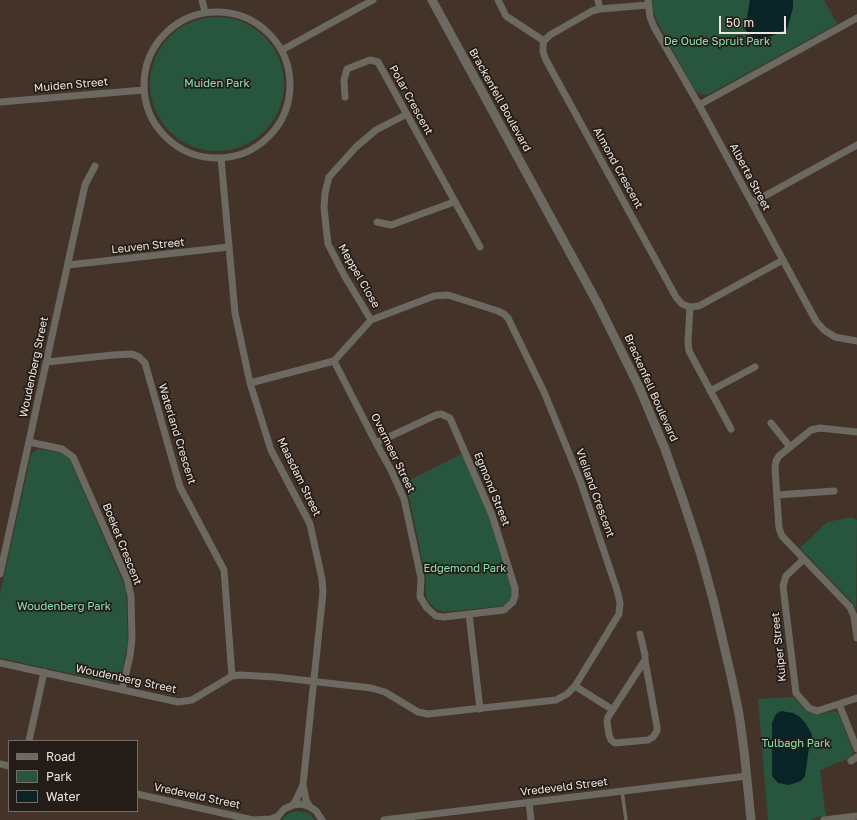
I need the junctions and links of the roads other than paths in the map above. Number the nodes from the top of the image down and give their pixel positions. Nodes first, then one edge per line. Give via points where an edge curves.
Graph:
1 (202, 0) edge
2 (372, 0) edge
3 (432, 0) edge
4 (498, 0) edge
5 (598, 0) edge
6 (648, 3) edge
7 (600, 9) junction
8 (204, 12) junction
9 (857, 18) edge
10 (544, 41) junction
11 (282, 50) junction
12 (144, 90) junction
13 (345, 97) dead end
14 (0, 102) edge
15 (699, 105) junction
16 (407, 114) junction
17 (857, 145) edge
18 (221, 158) junction
19 (95, 166) dead end
20 (454, 202) junction
21 (752, 203) junction
22 (377, 222) dead end
23 (229, 247) junction
24 (480, 247) dead end
25 (783, 260) junction
26 (68, 264) junction
27 (690, 307) junction
28 (371, 320) junction
29 (857, 341) edge
30 (334, 361) junction
31 (47, 362) junction
32 (756, 367) dead end
33 (250, 383) junction
34 (710, 391) junction
35 (771, 423) dead end
36 (731, 429) dead end
37 (857, 432) edge
38 (29, 442) junction
39 (376, 443) junction
40 (790, 447) junction
41 (834, 491) dead end
42 (777, 495) junction
43 (804, 559) junction
44 (0, 574) edge
45 (469, 614) junction
46 (640, 634) dead end
47 (857, 638) edge
48 (645, 660) junction
49 (0, 663) edge
50 (44, 672) junction
51 (232, 676) junction
52 (314, 682) junction
53 (575, 686) junction
54 (122, 690) junction
55 (857, 698) edge
56 (839, 704) junction
57 (480, 709) junction
58 (613, 710) junction
59 (29, 740) edge
60 (857, 748) edge
61 (747, 776) junction
62 (303, 785) junction
63 (622, 791) junction
64 (138, 794) edge
65 (529, 802) junction
66 (293, 805) junction
67 (310, 807) junction
68 (857, 816) edge
69 (277, 818) edge
70 (323, 819) edge
71 (252, 820) edge
72 (384, 820) edge
73 (530, 820) edge
74 (626, 820) edge
75 (750, 820) edge
76 (824, 820) edge

1 - 8 street
2 - 11 street
3 - 61 street, Brackenfell Boulevard via 598,304 652,418 684,503 708,579 735,694
4 - 10 street via 506,16
5 - 7 street
6 - 7 street
6 - 15 street, Alberta Street via 654,27
7 - 10 street via 592,11
8 - 11 street via 223,11 241,15 258,23 272,35
8 - 12 street via 190,16 164,34 148,60
9 - 15 street
10 - 27 street, Almond Crescent via 543,52 550,67 676,297 682,304
11 - 18 street via 288,62 291,88 289,102 281,120 270,136 259,145 235,156
12 - 14 street, Muiden Street
12 - 18 street via 148,109 156,126 169,140 190,152
13 - 16 street, Polar Crescent via 344,80 347,70 374,60 378,62
15 - 21 street, Alberta Street
16 - 20 street, Polar Crescent
16 - 28 street, Meppel Close via 376,130 356,147 329,177 325,193 328,244
17 - 21 street
18 - 23 street, Maasdam Street
19 - 26 street, Woudenberg Street via 86,184
20 - 22 street via 391,225
20 - 24 street, Polar Crescent
21 - 25 street, Alberta Street
23 - 26 street, Leuven Street
23 - 33 street, Maasdam Street via 235,313
25 - 27 street via 698,306
25 - 29 street, Alberta Street via 820,326 835,337
26 - 31 street, Woudenberg Street
27 - 34 street via 688,347
28 - 30 street, Vleiland Crescent
28 - 53 street, Vleiland Crescent via 434,296 444,295 498,311 508,318 544,392 580,480 620,603 619,614
30 - 33 street
30 - 39 street, Overmeer Street
31 - 38 street, Woudenberg Street
31 - 51 street, Waterland Crescent via 132,354 145,363 180,487 224,570
32 - 34 street
33 - 52 street, Maasdam Street via 271,450 308,519 313,535 323,592
34 - 36 street
35 - 40 street
37 - 40 street via 815,429
38 - 44 street, Woudenberg Street
38 - 54 street, Boeket Crescent via 62,449 73,457 127,579 131,596 132,639
39 - 45 street, Overmeer Street via 404,499 421,578 420,597 436,616
39 - 45 street, Egmond Street via 436,415 441,414 450,418 492,515 516,588 513,602 504,610
40 - 42 street via 779,456 775,464
41 - 42 street
42 - 43 street via 780,532
43 - 47 street via 850,608 854,616
43 - 56 street, Kuiper Street via 786,576 783,586 794,689 814,711
45 - 57 street
46 - 48 street
48 - 58 street
48 - 58 street via 657,727 655,735 648,740 618,744 613,742 607,722
49 - 50 street, Woudenberg Street
50 - 54 street, Woudenberg Street
50 - 59 street
51 - 52 street, Woudenberg Street via 250,675
51 - 54 street, Woudenberg Street via 197,697 178,702
52 - 57 street, Vleiland Crescent via 378,689 418,712 428,714
52 - 62 street, Maasdam Street
53 - 57 street, Vleiland Crescent via 556,700
53 - 58 street
55 - 56 street, Kuiper Street
56 - 60 street
61 - 63 street, Vredeveld Street
61 - 75 street, Brackenfell Boulevard
62 - 66 street, Maasdam Street
62 - 67 street, Maasdam Street
63 - 65 street, Vredeveld Street
63 - 74 lane
64 - 71 street, Vredeveld Street
65 - 72 street, Vredeveld Street
65 - 73 street
66 - 67 street
66 - 69 street via 284,809
67 - 70 street
68 - 76 street
69 - 71 street, Vredeveld Street

